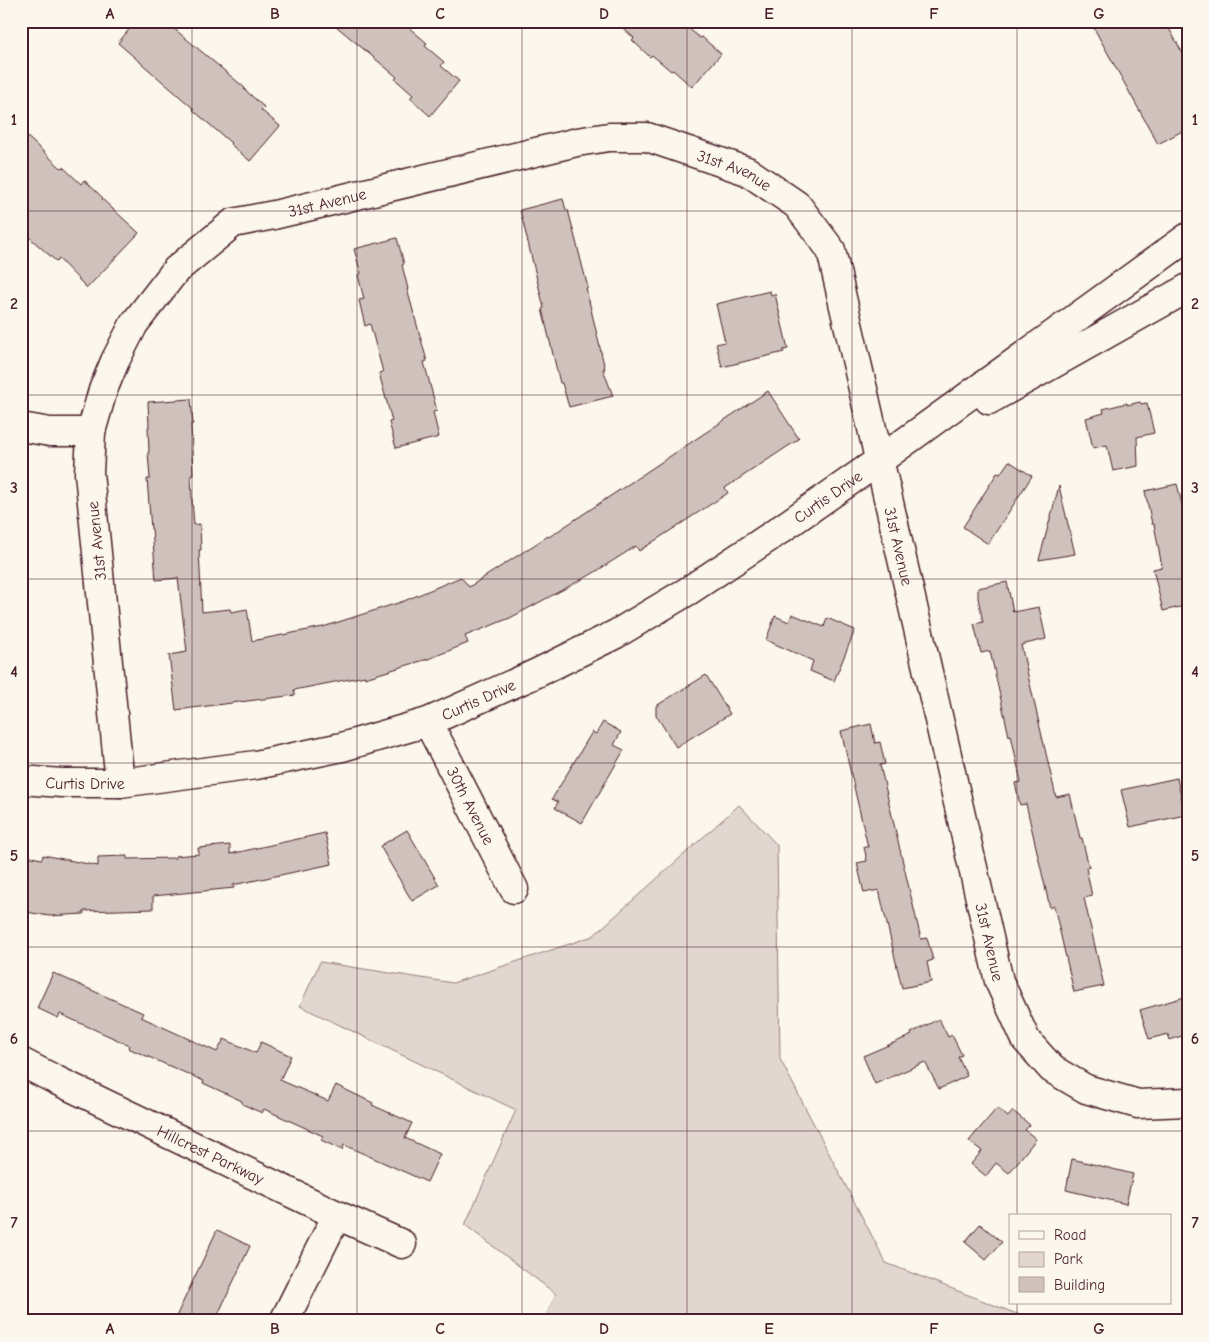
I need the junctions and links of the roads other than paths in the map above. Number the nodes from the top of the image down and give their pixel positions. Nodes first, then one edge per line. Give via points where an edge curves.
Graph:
1 (1188, 237) edge
2 (1188, 288) edge
3 (21, 427) edge
4 (91, 432) junction
5 (880, 460) junction
6 (428, 722) junction
7 (21, 780) edge
8 (120, 783) junction
9 (514, 889) dead end
10 (21, 1062) edge
11 (1188, 1102) edge
12 (337, 1214) junction
13 (402, 1244) dead end
14 (284, 1321) edge

1 - 5 street, Curtis Drive
2 - 5 street, Curtis Drive
3 - 4 street via 50,432
4 - 5 street, 31st Avenue via 103,390 134,324 176,270 233,223 577,142 609,137 647,137 747,171 798,205 831,250
4 - 8 street, 31st Avenue via 89,473
5 - 6 street, Curtis Drive via 688,591 616,634
5 - 11 street, 31st Avenue via 998,981 1026,1040 1052,1068 1086,1089 1138,1104
6 - 8 street, Curtis Drive via 342,747 256,765
6 - 9 street, 30th Avenue
7 - 8 street, Curtis Drive
10 - 12 street, Hillcrest Parkway
12 - 13 street, Hillcrest Parkway
12 - 14 street

